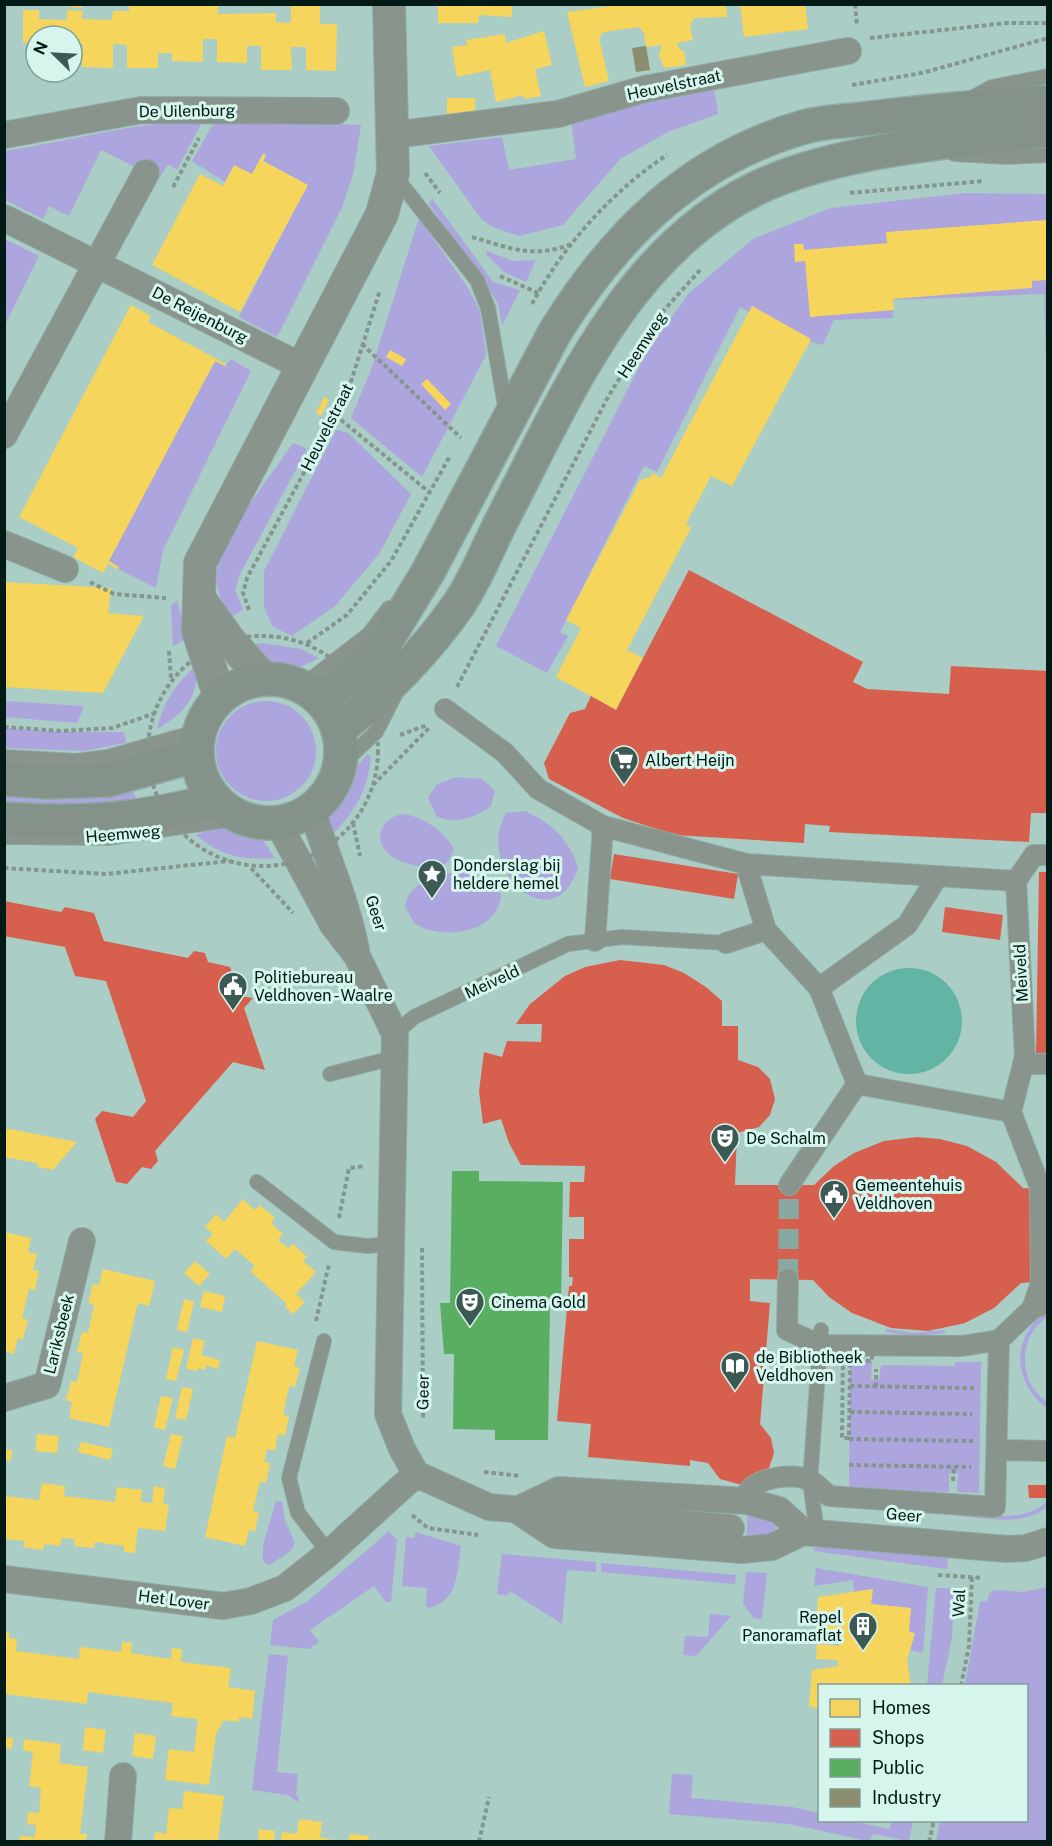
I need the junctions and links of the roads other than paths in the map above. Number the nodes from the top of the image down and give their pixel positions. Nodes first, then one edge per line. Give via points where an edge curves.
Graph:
1 (389, 4) edge
2 (848, 51) road end
3 (1047, 76) edge
4 (1047, 102) edge
5 (953, 108) junction
6 (336, 111) dead end
7 (1047, 130) edge
8 (4, 135) edge
9 (393, 135) junction
10 (898, 150) junction
11 (1047, 155) edge
12 (146, 173) road end
13 (393, 173) junction
14 (4, 218) edge
15 (98, 263) junction
16 (303, 367) junction
17 (508, 422) junction
18 (4, 435) edge
19 (4, 544) edge
20 (65, 569) dead end
21 (199, 598) junction
22 (409, 668) junction
23 (264, 679) junction
24 (311, 693) junction
25 (220, 698) junction
26 (445, 709) road end
27 (338, 730) junction
28 (198, 743) junction
29 (4, 757) edge
30 (340, 766) junction
31 (4, 779) edge
32 (227, 809) junction
33 (312, 809) junction
34 (4, 819) edge
35 (279, 825) junction
36 (603, 826) junction
37 (4, 837) edge
38 (1047, 855) edge
39 (746, 864) junction
40 (938, 876) junction
41 (1016, 881) junction
42 (766, 930) junction
43 (595, 941) junction
44 (726, 944) joint
45 (357, 956) junction
46 (819, 988) junction
47 (394, 1046) junction
48 (1023, 1064) junction
49 (1047, 1064) edge
50 (330, 1074) dead end
51 (857, 1084) junction
52 (1011, 1113) junction
53 (257, 1182) dead end
54 (789, 1185) tunnel mouth
55 (82, 1241) dead end
56 (392, 1244) junction
57 (788, 1279) tunnel mouth
58 (1040, 1304) edge
59 (820, 1337) junction
60 (999, 1340) junction
61 (324, 1341) dead end
62 (4, 1398) edge
63 (988, 1445) junction
64 (1047, 1450) edge
65 (416, 1474) junction
66 (810, 1480) junction
67 (748, 1492) dead end
68 (517, 1510) junction
69 (731, 1528) dead end
70 (810, 1532) junction
71 (1047, 1541) edge
72 (329, 1553) junction
73 (4, 1579) edge
74 (123, 1776) dead end
75 (118, 1842) edge

1 - 9 street
2 - 9 street, Heuvelstraat via 645,89 558,114
3 - 5 lane via 992,87
4 - 5 main road
5 - 17 main road via 806,126 754,145 711,167 664,199 590,278 555,332
6 - 8 street, De Uilenburg via 141,110
7 - 10 main road
9 - 13 street
10 - 11 lane via 1007,157
10 - 22 main road via 815,166 755,188 674,243 634,288 598,340 460,603
12 - 15 street
13 - 16 street via 382,214
13 - 17 lane via 477,280 488,309
14 - 15 street, De Reijenburg
15 - 16 street, De Reijenburg
15 - 18 street
16 - 21 street via 200,563
17 - 24 main road via 428,572 383,646 352,676
19 - 20 street
21 - 23 street
21 - 25 street via 198,631
22 - 27 main road
22 - 30 lane via 376,732
23 - 24 main road via 284,680
23 - 25 main road via 244,683
24 - 27 main road
25 - 28 main road via 209,710
26 - 36 street via 505,753 538,789
27 - 30 main road via 343,753
28 - 29 lane via 147,747 87,760
28 - 31 main road via 109,780
28 - 32 main road via 202,779
30 - 33 main road via 323,799
32 - 34 main road, Heemweg via 112,820
32 - 35 main road
32 - 37 lane, Heemweg via 107,838
33 - 35 main road
33 - 45 street, Geer via 350,916
35 - 45 street, Geer via 333,925
36 - 39 street
36 - 43 street
38 - 41 street via 1034,855
39 - 40 street
39 - 42 street
40 - 41 street
40 - 46 street via 907,925
41 - 48 street, Meiveld
42 - 44 street, Meiveld
42 - 46 street
43 - 44 lane, Meiveld via 622,937
43 - 47 lane, Meiveld via 568,945 414,1017
45 - 47 street, Geer
46 - 51 street
47 - 50 lane
47 - 56 street, Geer
48 - 49 street
48 - 52 street, Meiveld
51 - 52 street
51 - 54 street
52 - 58 street via 1040,1187
53 - 56 lane via 334,1242
55 - 62 street, Lariksbeek via 47,1385
56 - 65 street, Geer via 388,1414
57 - 59 street via 787,1330
58 - 60 street
59 - 60 street via 962,1346
59 - 66 lane
60 - 63 street
61 - 72 lane via 290,1478 298,1513
63 - 64 street
63 - 66 street via 995,1507 830,1496
65 - 68 street via 489,1507
65 - 72 street, Het Lover
66 - 67 street via 789,1476 753,1485
66 - 70 lane
68 - 69 street
68 - 70 street via 554,1535 742,1550 772,1547
68 - 70 street via 559,1490 747,1501 779,1510
70 - 71 street, Geer via 1016,1548
72 - 73 street, Het Lover via 285,1588 251,1601 223,1606
74 - 75 street

